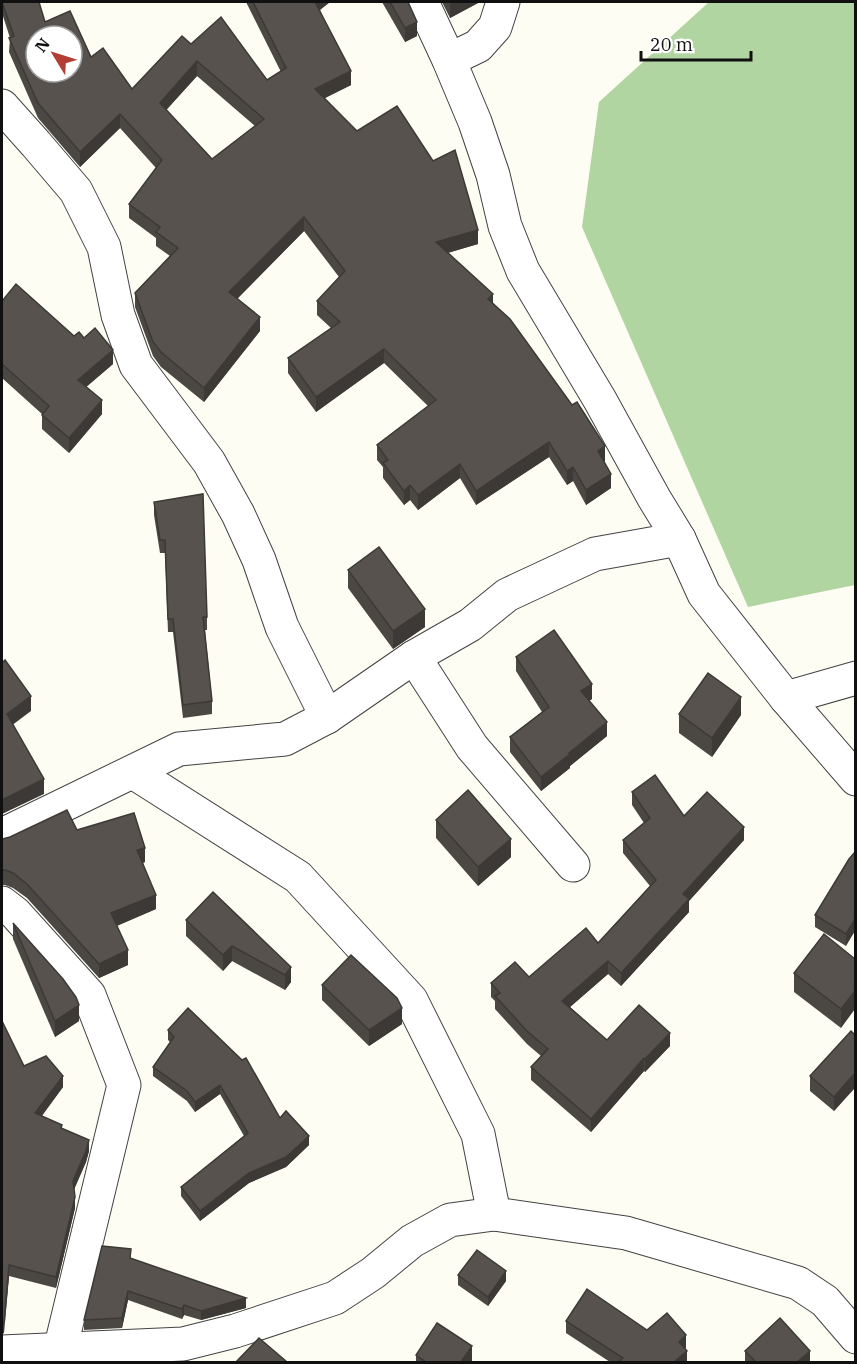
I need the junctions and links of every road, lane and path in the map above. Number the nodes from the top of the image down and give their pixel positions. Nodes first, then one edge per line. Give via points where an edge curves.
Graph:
1 (422, 2) edge
2 (503, 2) edge
3 (449, 60) junction
4 (2, 106) edge
5 (679, 539) junction
6 (414, 657) junction
7 (855, 678) edge
8 (786, 698) junction
9 (327, 717) junction
10 (133, 772) junction
11 (855, 779) edge
12 (2, 836) edge
13 (573, 866) dead end
14 (2, 903) edge
15 (494, 1214) junction
16 (855, 1337) edge
17 (60, 1350) junction
18 (2, 1352) edge
19 (112, 1358) edge

1 - 3 street
2 - 3 street via 495,27 478,46
3 - 5 street via 475,122 505,226 523,271
4 - 9 street via 76,191 104,247 118,315 136,365 209,462 238,514 282,627
5 - 6 street via 595,554 507,595 470,625
5 - 8 street via 704,594
6 - 9 street
6 - 13 street via 472,747
7 - 8 street
8 - 11 street
9 - 10 street via 285,739 179,749
10 - 12 street
10 - 15 street via 298,877 411,1000 478,1134
14 - 17 street via 89,995 124,1085
15 - 16 street via 626,1233 798,1283 825,1301
15 - 19 street via 450,1220 412,1241 335,1298 235,1331
17 - 18 street
17 - 19 street

